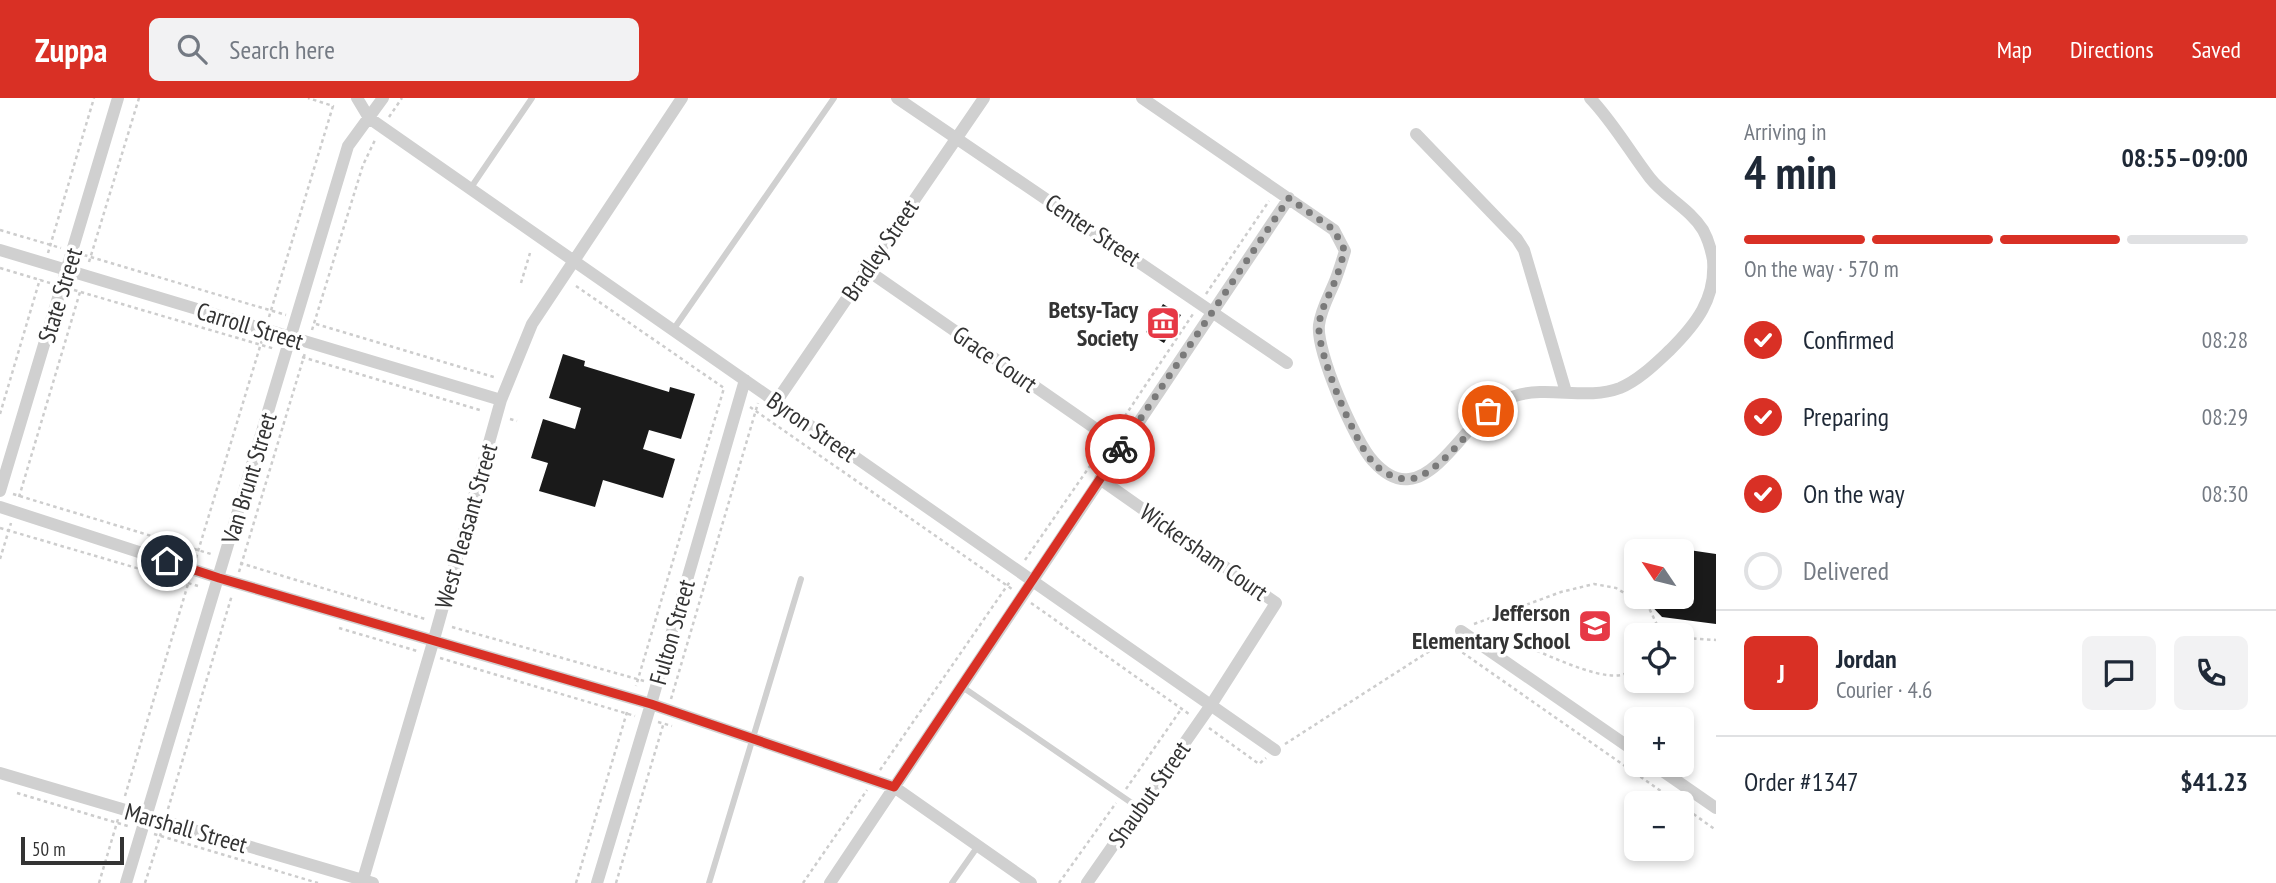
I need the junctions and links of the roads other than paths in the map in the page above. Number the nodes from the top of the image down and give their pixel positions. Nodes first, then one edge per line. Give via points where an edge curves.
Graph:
1 (118, 98) edge
2 (357, 98) edge
3 (383, 98) edge
4 (532, 98) edge
5 (682, 98) edge
6 (834, 98) edge
7 (897, 98) edge
8 (984, 98) edge
9 (1142, 98) edge
10 (1590, 98) edge
11 (369, 118) junction
12 (1416, 134) dead end
13 (957, 138) junction
14 (470, 189) junction
15 (1289, 198) junction
16 (0, 250) edge
17 (573, 260) junction
18 (67, 271) junction
19 (867, 271) junction
20 (1213, 311) junction
21 (673, 330) junction
22 (291, 338) junction
23 (1287, 363) dead end
24 (745, 380) junction
25 (1566, 393) junction
26 (501, 400) junction
27 (776, 402) junction
28 (1122, 447) junction
29 (1100, 479) junction
30 (0, 490) edge
31 (0, 507) edge
32 (219, 578) junction
33 (801, 579) dead end
34 (1032, 581) junction
35 (1461, 631) dead end
36 (434, 639) junction
37 (961, 686) junction
38 (651, 704) junction
39 (1211, 705) junction
40 (754, 739) junction
41 (1624, 744) edge
42 (1275, 750) road end
43 (0, 772) edge
44 (1671, 777) edge
45 (894, 787) junction
46 (1139, 808) junction
47 (1716, 808) edge
48 (145, 816) junction
49 (978, 846) junction
50 (366, 882) edge
51 (126, 883) edge
52 (597, 883) edge
53 (709, 883) edge
54 (830, 883) edge
55 (952, 883) edge
56 (1031, 883) edge
57 (1087, 883) edge

1 - 18 street, State Street
2 - 11 street, Byron Street
3 - 11 street, Van Brunt Street
4 - 14 lane
5 - 17 street, West Pleasant Street
6 - 21 lane
7 - 13 street, Center Street
8 - 13 street, Bradley Street
9 - 15 street
10 - 25 street via 1651,180 1703,230 1711,248 1714,284 1702,316 1648,370 1602,393
11 - 14 street, Byron Street
11 - 22 street, Van Brunt Street via 348,146
12 - 25 street via 1524,250
13 - 19 street, Bradley Street
13 - 20 street, Center Street
14 - 17 street, Byron Street
15 - 20 street
15 - 25 street via 1334,230 1345,251 1323,307 1320,345 1348,417 1370,459 1384,472 1410,480 1423,474 1500,402 1517,395
16 - 18 street, Carroll Street
17 - 21 street, Byron Street
17 - 26 street, West Pleasant Street via 532,324
18 - 22 street, Carroll Street
18 - 30 street, State Street
19 - 27 street, Bradley Street
19 - 28 street, Grace Court
20 - 23 street, Center Street
20 - 28 street
21 - 24 street, Byron Street
22 - 26 street, Carroll Street
22 - 32 street, Van Brunt Street
24 - 27 street, Byron Street
24 - 38 street, Fulton Street
26 - 36 street, West Pleasant Street
27 - 34 street, Byron Street
28 - 29 street
29 - 34 street
29 - 39 street, Wickersham Court via 1276,603
31 - 32 street
32 - 36 street
32 - 48 street, Van Brunt Street
33 - 40 lane
34 - 37 street
34 - 39 street, Byron Street
35 - 41 street
36 - 38 street
36 - 50 street, West Pleasant Street
37 - 45 street
37 - 46 lane
38 - 40 street
38 - 52 street, Fulton Street
39 - 42 street, Byron Street
39 - 46 street, Shaubut Street
40 - 45 street
40 - 53 lane
43 - 48 street, Marshall Street
44 - 47 street
45 - 49 street
45 - 54 street
46 - 57 street, Shaubut Street
48 - 50 street, Marshall Street
48 - 51 street, Van Brunt Street
49 - 55 lane
49 - 56 street

